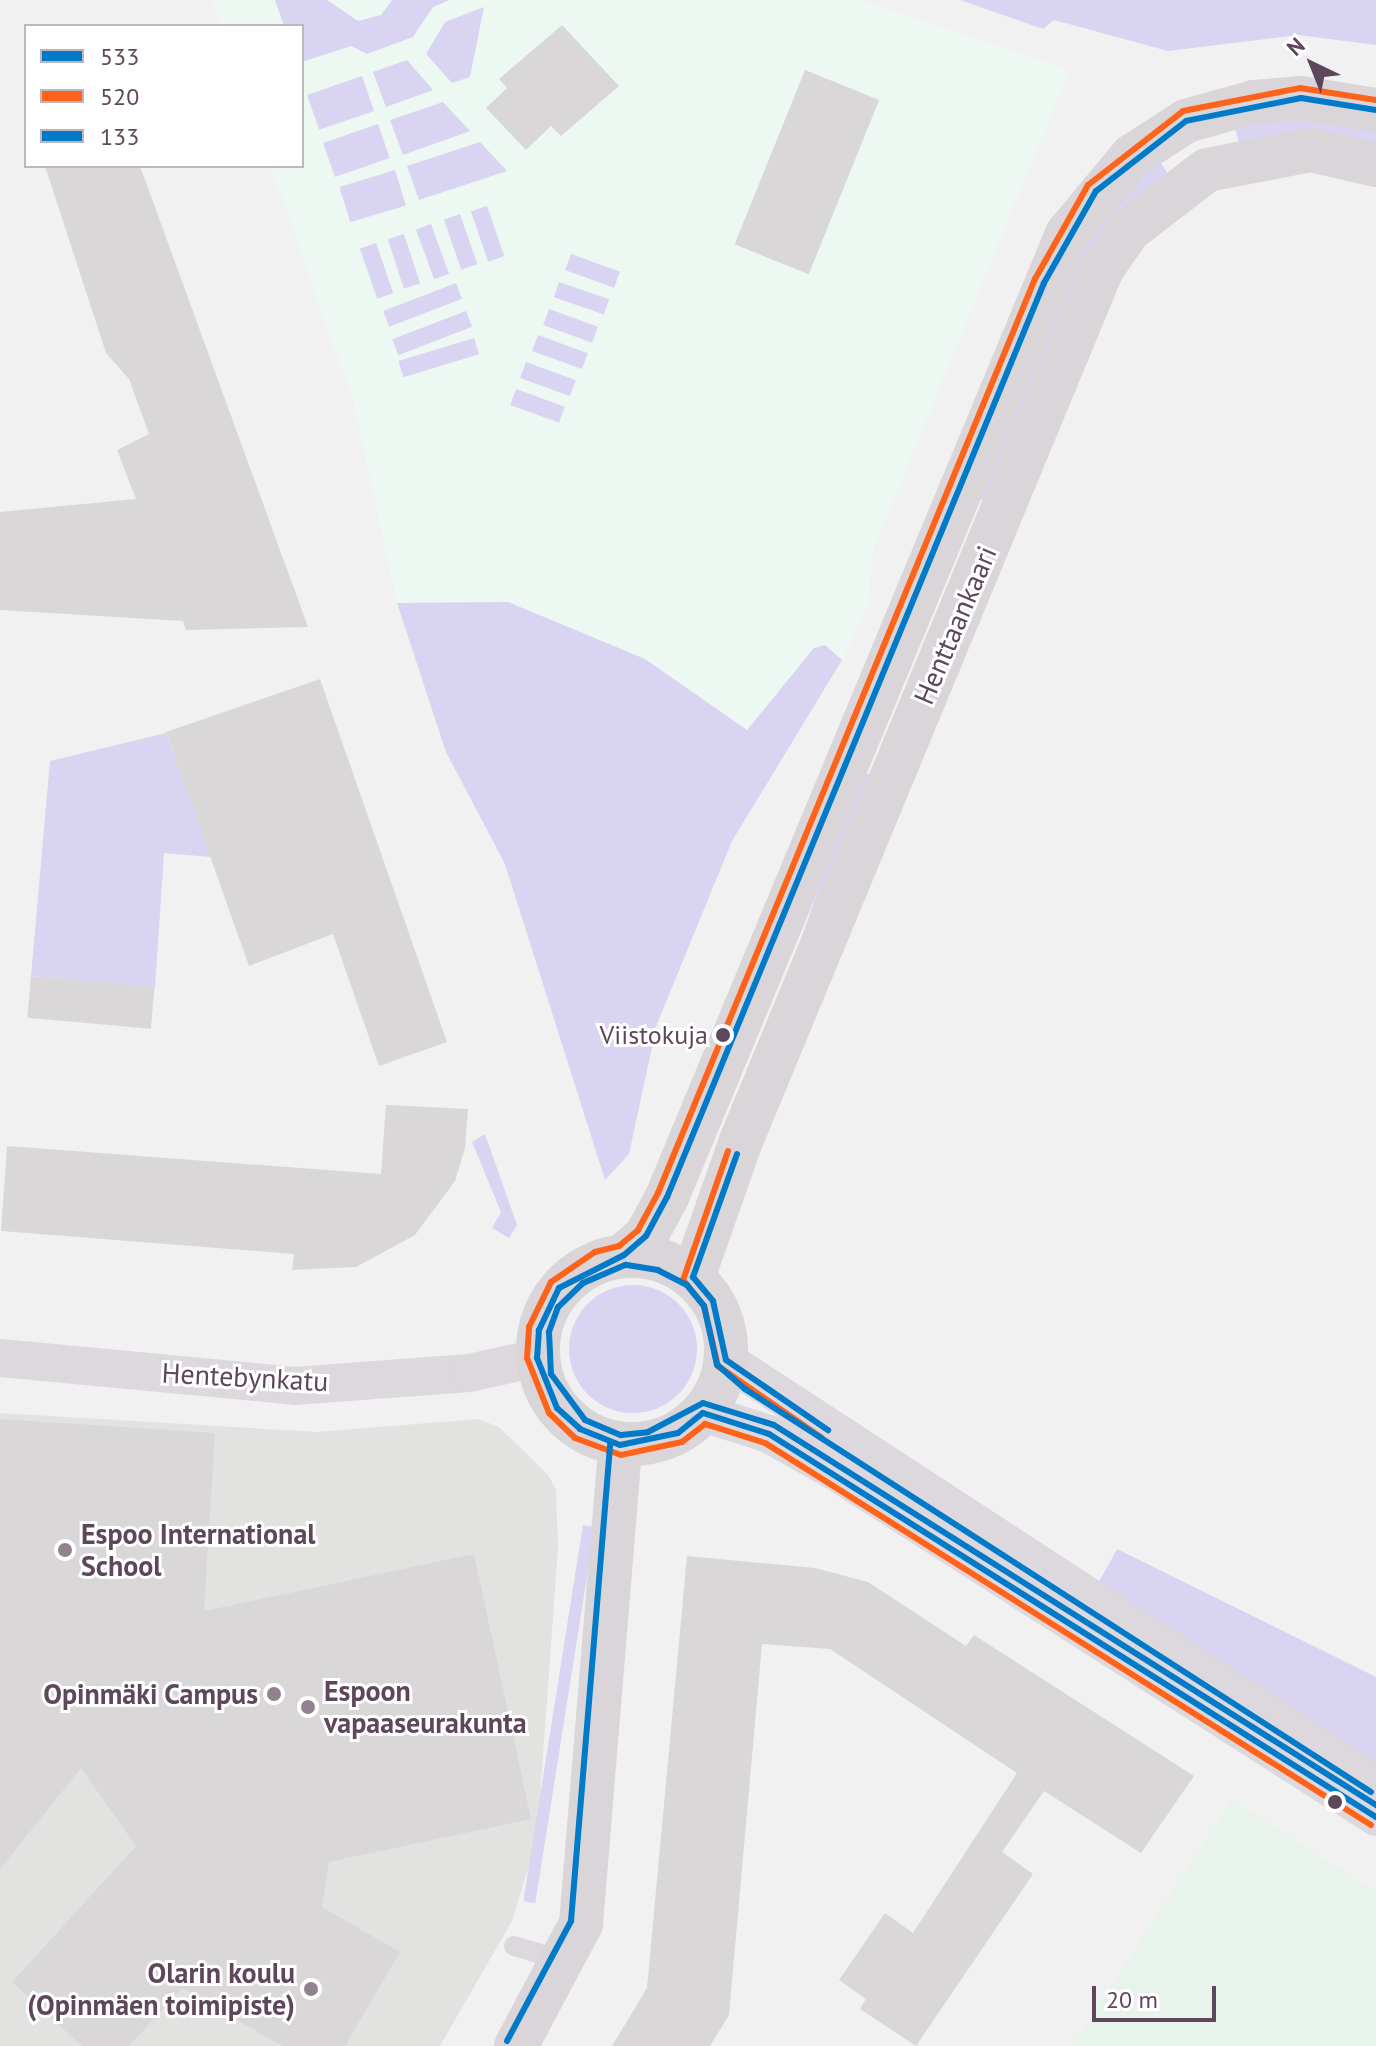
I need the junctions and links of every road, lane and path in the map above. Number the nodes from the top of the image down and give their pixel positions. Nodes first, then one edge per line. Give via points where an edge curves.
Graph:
1 (1376, 110) edge
2 (1376, 165) edge
3 (624, 1255) junction
4 (693, 1277) junction
5 (0, 1358) edge
6 (537, 1358) junction
7 (726, 1360) junction
8 (703, 1413) junction
9 (620, 1445) junction
10 (1376, 1784) edge
11 (1376, 1817) edge
12 (514, 1946) dead end
13 (565, 1961) junction
14 (516, 2046) edge

1 - 3 main road, Henttaankaari via 1301,98 1254,102 1186,121 1132,156 1067,234 667,1197 646,1236
2 - 4 main road, Henttaankaari via 1311,150 1207,170 1129,230 1102,269 741,1141
3 - 4 main road via 661,1260
3 - 6 main road via 600,1261 559,1288 539,1330
4 - 7 main road via 713,1301
5 - 6 street, Hentebynkatu via 295,1386 469,1373
6 - 9 main road via 557,1408 580,1429
7 - 8 main road
7 - 10 street
8 - 9 main road via 678,1433
8 - 11 street via 769,1434 836,1472
9 - 13 main road via 591,1864 581,1924
12 - 13 lane
13 - 14 main road

